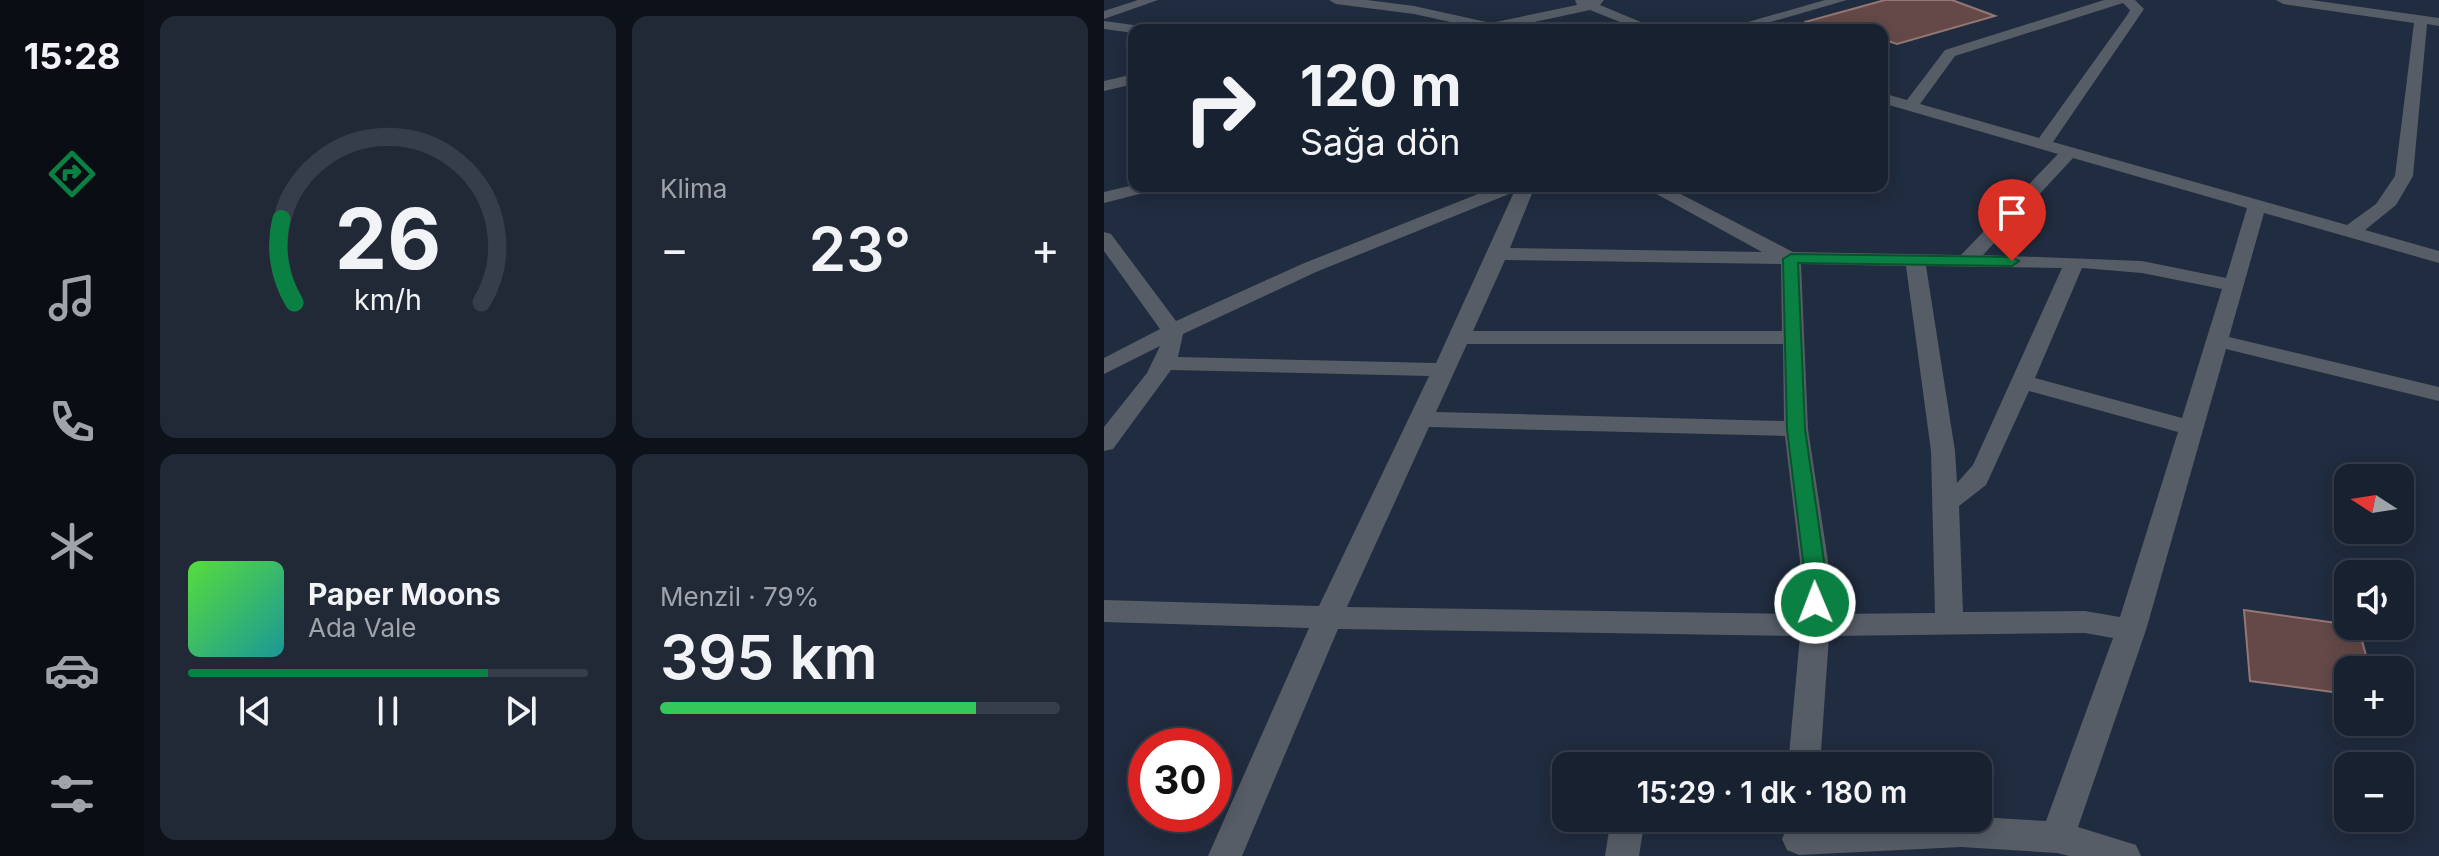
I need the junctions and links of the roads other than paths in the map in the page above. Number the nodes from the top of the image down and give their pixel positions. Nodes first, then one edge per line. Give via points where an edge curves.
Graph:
1 (1151, 0) edge
2 (1336, 0) edge
3 (1433, 0) edge
4 (1571, 0) edge
5 (1840, 0) edge
6 (2118, 0) edge
7 (2128, 0) edge
8 (2283, 0) edge
9 (1595, 3) edge
10 (1821, 3) edge
11 (1414, 10) junction
12 (1104, 15) edge
13 (2421, 20) junction
14 (2439, 22) edge
15 (1466, 24) edge
16 (1505, 24) edge
17 (1640, 24) edge
18 (1748, 24) edge
19 (1104, 27) edge
20 (1128, 29) edge
21 (1128, 42) edge
22 (1128, 80) edge
23 (1104, 86) edge
24 (1888, 100) edge
25 (1911, 106) junction
26 (2044, 143) junction
27 (2071, 150) junction
28 (1128, 192) edge
29 (1499, 192) edge
30 (1524, 192) edge
31 (1663, 192) edge
32 (1104, 198) edge
33 (2258, 203) junction
34 (2350, 231) junction
35 (1104, 238) edge
36 (1498, 254) junction
37 (2439, 257) edge
38 (1791, 259) junction
39 (1915, 261) junction
40 (1966, 261) junction
41 (2075, 262) junction
42 (2235, 286) junction
43 (1172, 331) junction
44 (1794, 337) junction
45 (1459, 338) junction
46 (2219, 341) junction
47 (1165, 363) junction
48 (1104, 367) edge
49 (1444, 370) junction
50 (2022, 382) junction
51 (2439, 394) edge
52 (1421, 419) junction
53 (2193, 428) junction
54 (1796, 429) junction
55 (1104, 443) edge
56 (1947, 502) junction
57 (1104, 611) edge
58 (1329, 615) junction
59 (1949, 624) junction
60 (1815, 625) junction
61 (2131, 630) junction
62 (1805, 752) edge
63 (1626, 832) edge
64 (2057, 837) junction
65 (1800, 838) edge
66 (1225, 856) edge
67 (1622, 856) edge
68 (2124, 856) edge

1 - 12 street
2 - 11 street
3 - 11 street
4 - 9 street
5 - 10 street
6 - 25 street via 1950,53
7 - 26 street via 2137,9 2135,14
8 - 13 street
9 - 16 street
9 - 17 street
10 - 18 street
11 - 15 street
13 - 14 street
13 - 34 street via 2404,176 2385,207
19 - 20 street
19 - 21 street
22 - 23 street
24 - 25 street
25 - 26 street
26 - 27 street
27 - 33 street
27 - 40 street
28 - 32 street
29 - 43 street via 1309,268
30 - 36 street
31 - 38 street
33 - 34 street
33 - 42 street
34 - 37 street
35 - 43 street
36 - 38 street
36 - 45 street
38 - 39 street
38 - 44 street
39 - 40 street
39 - 56 street
40 - 41 street
41 - 42 street via 2142,267
41 - 50 street
42 - 46 street
43 - 47 street
43 - 48 street
44 - 45 street
44 - 54 street
45 - 49 street
46 - 51 street
46 - 53 street
47 - 49 street
47 - 55 street
49 - 52 street
50 - 53 street
50 - 56 street via 1979,476
52 - 54 street
52 - 58 street
53 - 61 street
54 - 60 street via 1814,561
56 - 59 street
57 - 58 street
58 - 60 street
58 - 66 street
59 - 60 street
59 - 61 street via 2085,622
60 - 62 street
61 - 64 street
63 - 67 street
64 - 65 street via 1961,832
64 - 68 street

